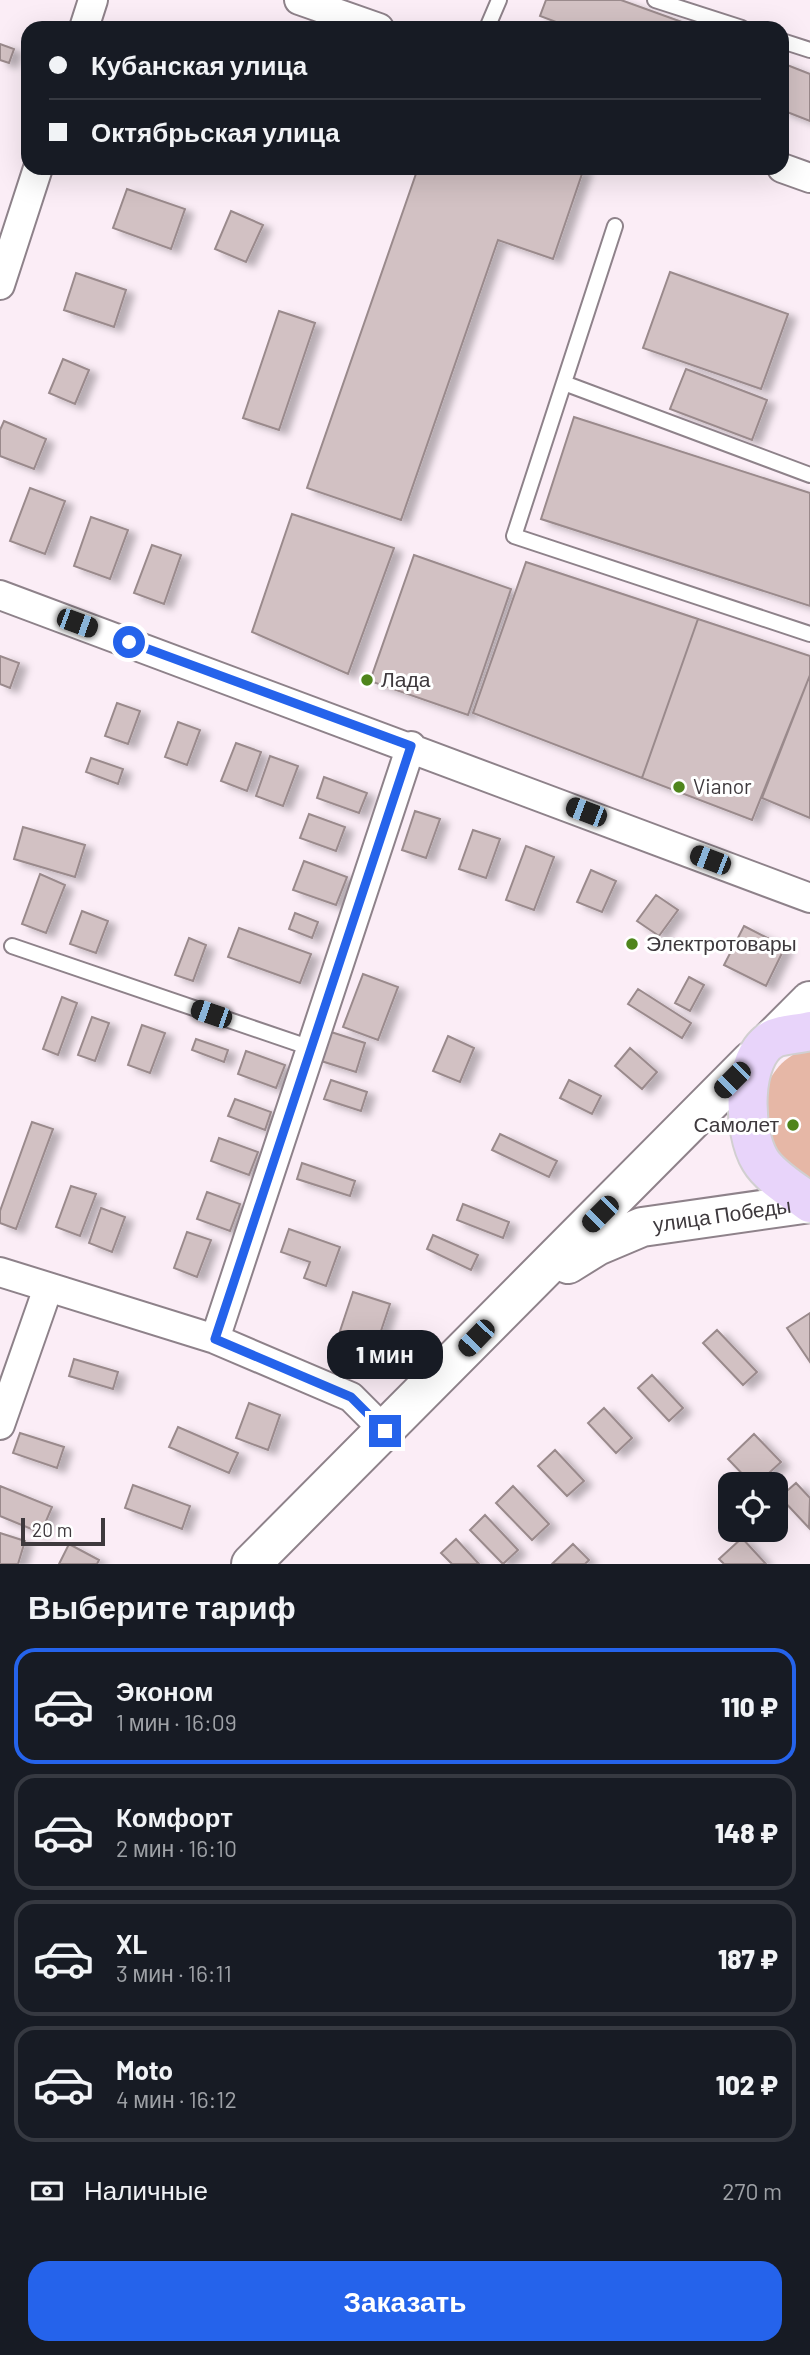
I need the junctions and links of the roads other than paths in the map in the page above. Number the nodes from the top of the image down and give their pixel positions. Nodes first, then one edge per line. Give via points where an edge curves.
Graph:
1 (93, 0) edge
2 (299, 0) edge
3 (499, 0) edge
4 (655, 0) edge
5 (86, 21) edge
6 (359, 21) edge
7 (490, 21) edge
8 (720, 21) edge
9 (789, 43) edge
10 (810, 50) edge
11 (789, 170) edge
12 (36, 175) edge
13 (810, 178) edge
14 (615, 226) dead end
15 (0, 285) edge
16 (564, 383) junction
17 (810, 475) edge
18 (0, 595) edge
19 (810, 634) edge
20 (411, 746) junction
21 (810, 898) edge
22 (12, 946) dead end
23 (810, 1002) edge
24 (810, 1031) edge
25 (311, 1048) junction
26 (762, 1050) junction
27 (810, 1203) edge
28 (0, 1272) edge
29 (48, 1288) junction
30 (524, 1290) junction
31 (215, 1339) junction
32 (0, 1425) edge
33 (385, 1431) junction
34 (251, 1564) edge

1 - 5 street
2 - 6 street
3 - 7 lane
4 - 8 lane
9 - 10 lane
11 - 13 street
12 - 15 street
14 - 16 lane
16 - 17 lane
16 - 19 lane via 514,536
18 - 20 street
20 - 21 street
20 - 25 street
22 - 25 lane
23 - 26 street, улица Победы
24 - 26 main road
25 - 31 street
26 - 27 main road via 749,1129 760,1161
26 - 30 street, улица Победы
27 - 30 street, улица Победы via 642,1227 597,1245
28 - 29 street
29 - 31 street
29 - 32 street
30 - 33 street, улица Победы
31 - 33 street via 351,1397
33 - 34 street, улица Победы

